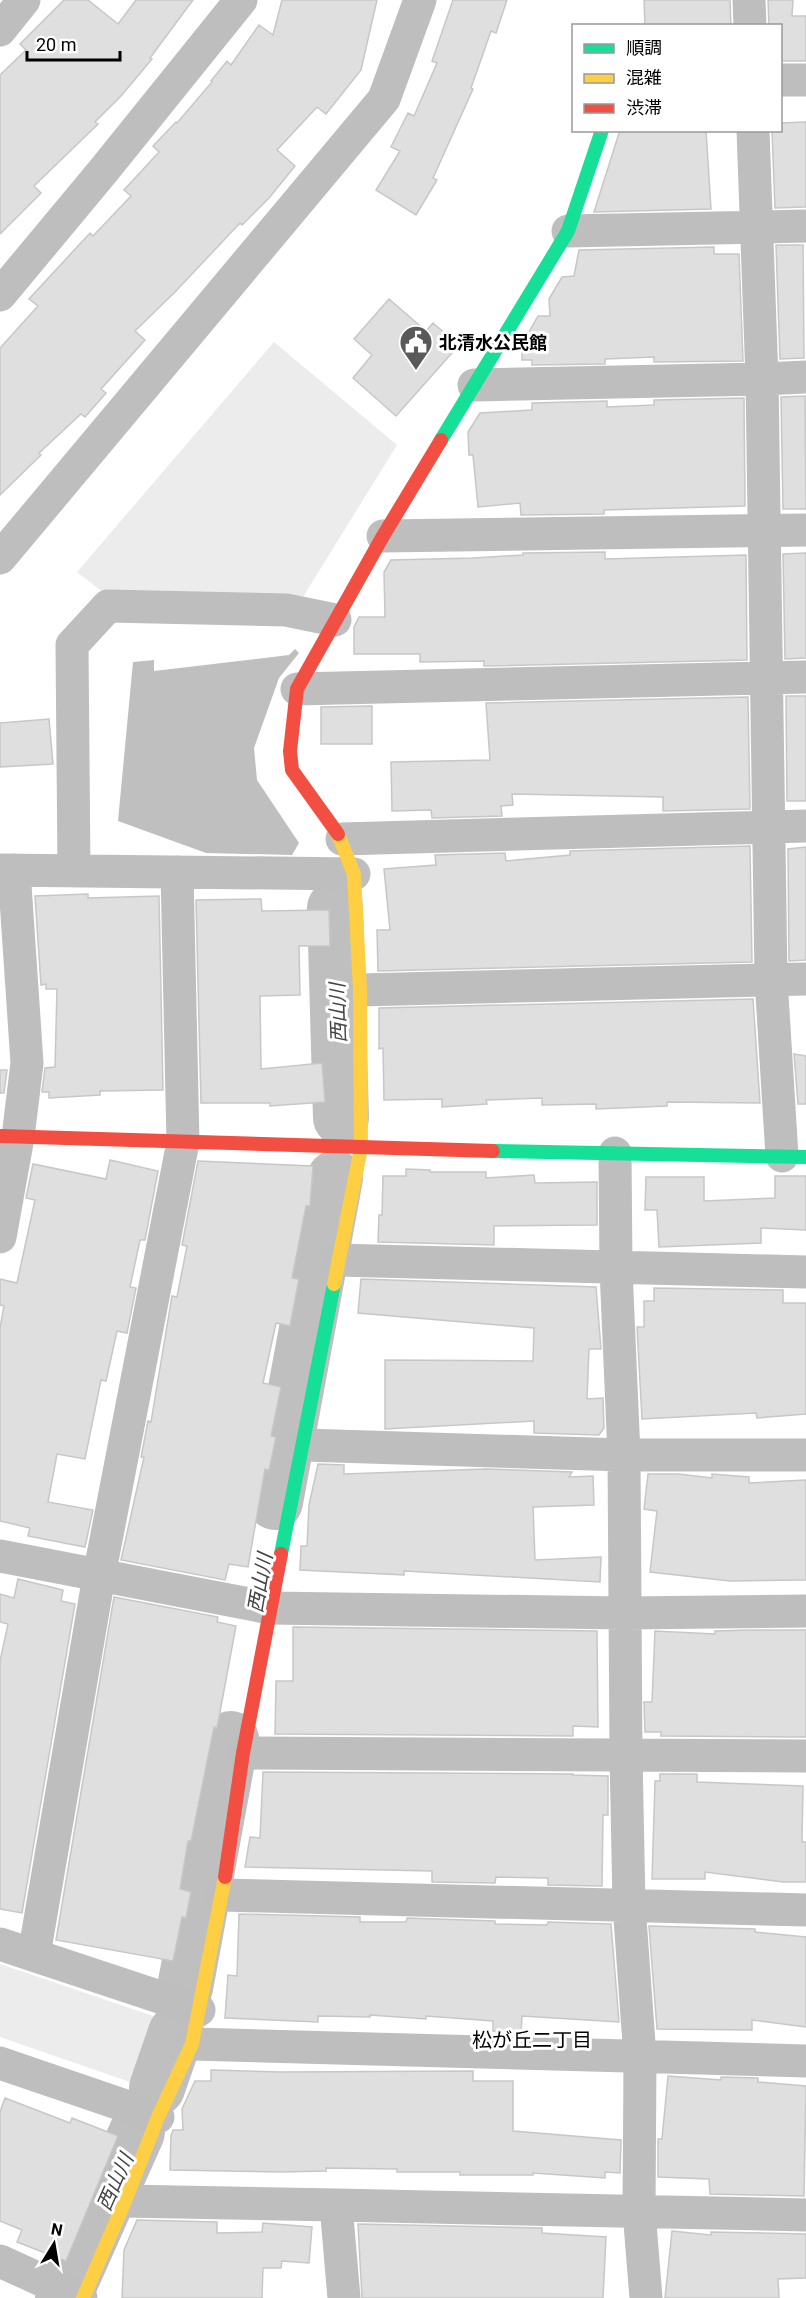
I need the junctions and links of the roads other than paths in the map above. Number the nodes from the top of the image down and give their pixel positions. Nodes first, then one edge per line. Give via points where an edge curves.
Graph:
1 (24, 0) edge
2 (241, 0) edge
3 (420, 0) edge
4 (749, 0) edge
5 (750, 24) edge
6 (0, 30) edge
7 (782, 80) edge
8 (806, 80) edge
9 (601, 132) edge
10 (753, 132) edge
11 (806, 226) edge
12 (756, 227) junction
13 (567, 231) junction
14 (4, 282) edge
15 (806, 377) edge
16 (762, 379) junction
17 (474, 386) junction
18 (806, 530) edge
19 (764, 531) junction
20 (383, 536) junction
21 (0, 558) edge
22 (335, 620) junction
23 (806, 677) edge
24 (766, 678) junction
25 (297, 689) junction
26 (806, 826) edge
27 (768, 828) junction
28 (342, 838) junction
29 (7, 870) edge
30 (74, 871) junction
31 (177, 872) junction
32 (354, 874) junction
33 (771, 979) junction
34 (806, 979) edge
35 (360, 990) junction
36 (9, 1136) edge
37 (183, 1143) junction
38 (361, 1148) junction
39 (615, 1153) junction
40 (794, 1156) edge
41 (0, 1237) edge
42 (337, 1260) junction
43 (616, 1269) junction
44 (806, 1272) edge
45 (304, 1445) junction
46 (624, 1455) junction
47 (806, 1455) edge
48 (0, 1556) edge
49 (99, 1576) junction
50 (270, 1608) junction
51 (806, 1611) edge
52 (624, 1613) junction
53 (243, 1754) junction
54 (626, 1754) junction
55 (806, 1756) edge
56 (222, 1895) junction
57 (629, 1905) junction
58 (806, 1910) edge
59 (0, 1944) edge
60 (34, 1955) junction
61 (199, 2010) junction
62 (192, 2044) junction
63 (640, 2057) junction
64 (806, 2061) edge
65 (0, 2062) edge
66 (158, 2117) junction
67 (125, 2201) junction
68 (336, 2205) junction
69 (639, 2211) junction
70 (806, 2215) edge
71 (0, 2261) edge
72 (82, 2298) edge
73 (344, 2298) edge
74 (646, 2298) edge

1 - 6 street
2 - 14 street via 104,170
3 - 21 street via 384,99
4 - 5 street
7 - 8 street
9 - 13 street
10 - 12 street
11 - 12 street
12 - 13 street
12 - 16 street
13 - 17 street
15 - 16 street
16 - 17 street
16 - 19 street
17 - 20 street
18 - 19 street
19 - 20 street
19 - 24 street
20 - 22 street
22 - 25 street
22 - 30 street via 286,610 108,606 72,645
23 - 24 street
24 - 25 street
24 - 27 street
25 - 28 street via 290,751 292,770
26 - 27 street
27 - 28 street
27 - 33 street
28 - 32 street
29 - 30 street
29 - 36 street via 27,1063
30 - 31 street
31 - 32 street
31 - 37 street
32 - 35 street
33 - 34 street
33 - 35 street
33 - 40 street
35 - 38 street
36 - 37 street
36 - 41 street
37 - 38 street
37 - 49 street
38 - 39 street
38 - 42 street
39 - 40 street
39 - 43 street
42 - 43 street
42 - 45 street
43 - 44 street
43 - 46 street
45 - 46 street
45 - 50 street
46 - 47 street
46 - 52 street
48 - 49 street
49 - 50 street
49 - 60 street
50 - 52 street
50 - 53 street
51 - 52 street
52 - 54 street
53 - 54 street
53 - 56 street
54 - 55 street
54 - 57 street
56 - 57 street
56 - 61 street
57 - 58 street
57 - 63 street
59 - 60 street
60 - 61 street
61 - 62 street
62 - 63 street
62 - 66 street
63 - 64 street
63 - 69 street
65 - 66 street
66 - 67 street
67 - 68 street
67 - 72 street
68 - 69 street
68 - 73 street
69 - 70 street
69 - 74 street
71 - 72 street

